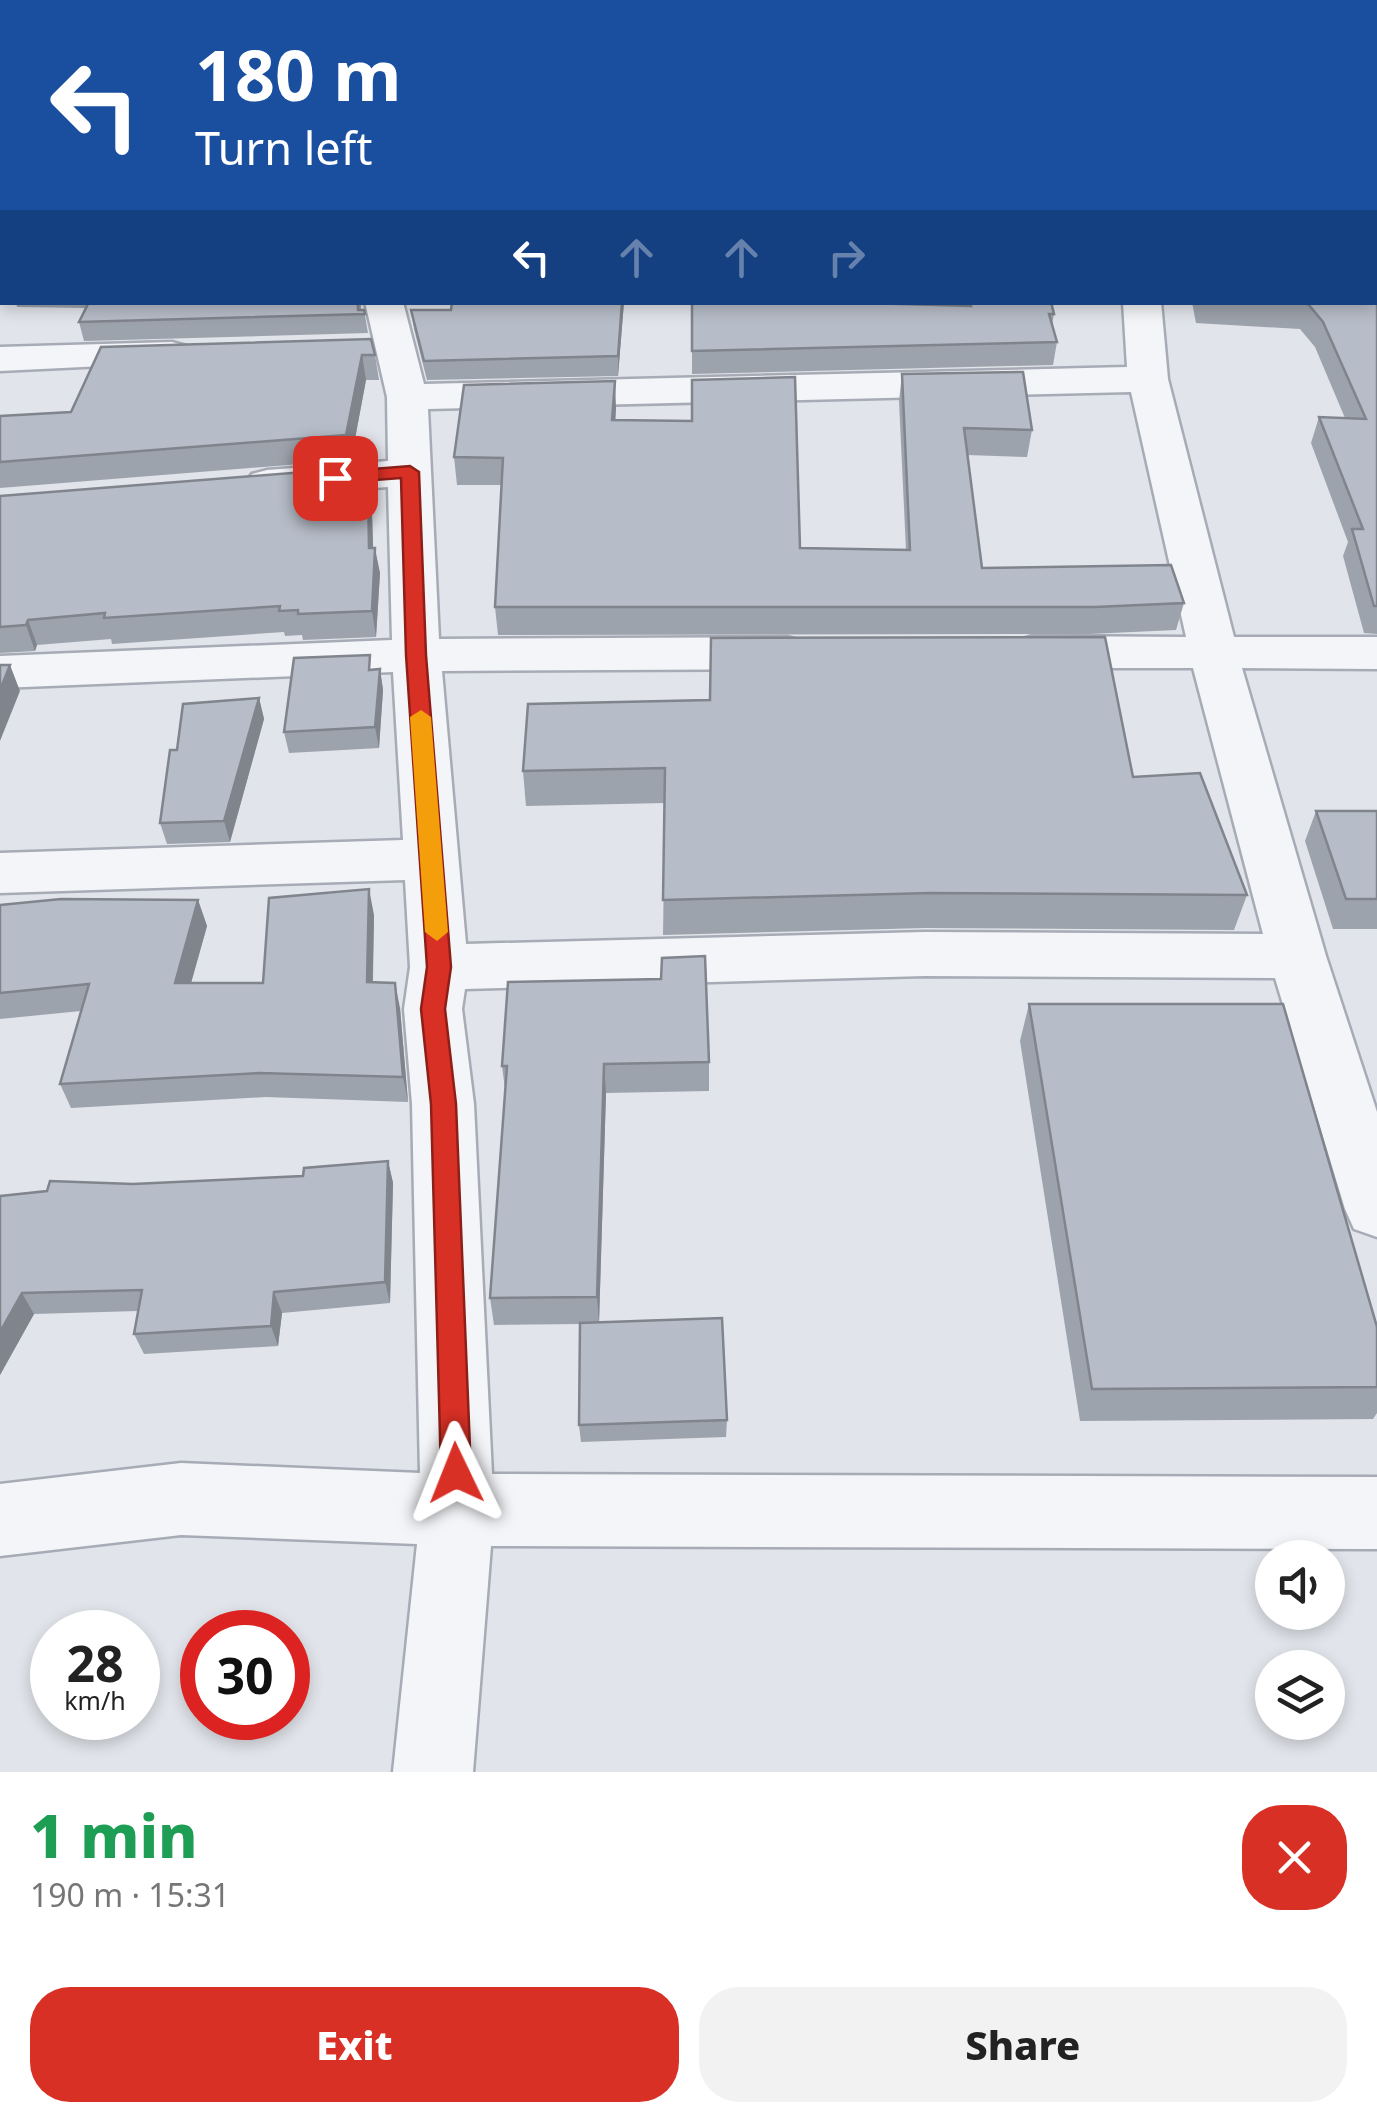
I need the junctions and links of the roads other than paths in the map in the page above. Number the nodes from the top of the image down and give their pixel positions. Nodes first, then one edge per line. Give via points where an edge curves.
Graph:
1 (1142, 305) edge
2 (386, 349) edge
3 (218, 353) edge
4 (0, 359) edge
5 (1148, 379) junction
6 (410, 472) junction
7 (234, 486) edge
8 (1213, 651) junction
9 (994, 652) edge
10 (1377, 652) edge
11 (834, 653) edge
12 (416, 655) junction
13 (0, 672) edge
14 (432, 858) junction
15 (0, 873) edge
16 (1297, 956) junction
17 (439, 967) junction
18 (1377, 1210) edge
19 (457, 1510) junction
20 (1377, 1513) edge
21 (0, 1520) edge
22 (433, 1772) edge

1 - 5 street
2 - 5 street
2 - 6 street
3 - 4 street
5 - 8 street
6 - 7 street
6 - 12 street
8 - 9 street
8 - 10 street
8 - 16 street
11 - 12 street
12 - 13 street
12 - 14 street
14 - 15 street
14 - 17 street
16 - 17 street via 925,954
16 - 18 street
17 - 19 street via 433,1009 443,1104
19 - 20 street
19 - 21 street via 180,1499
19 - 22 street

